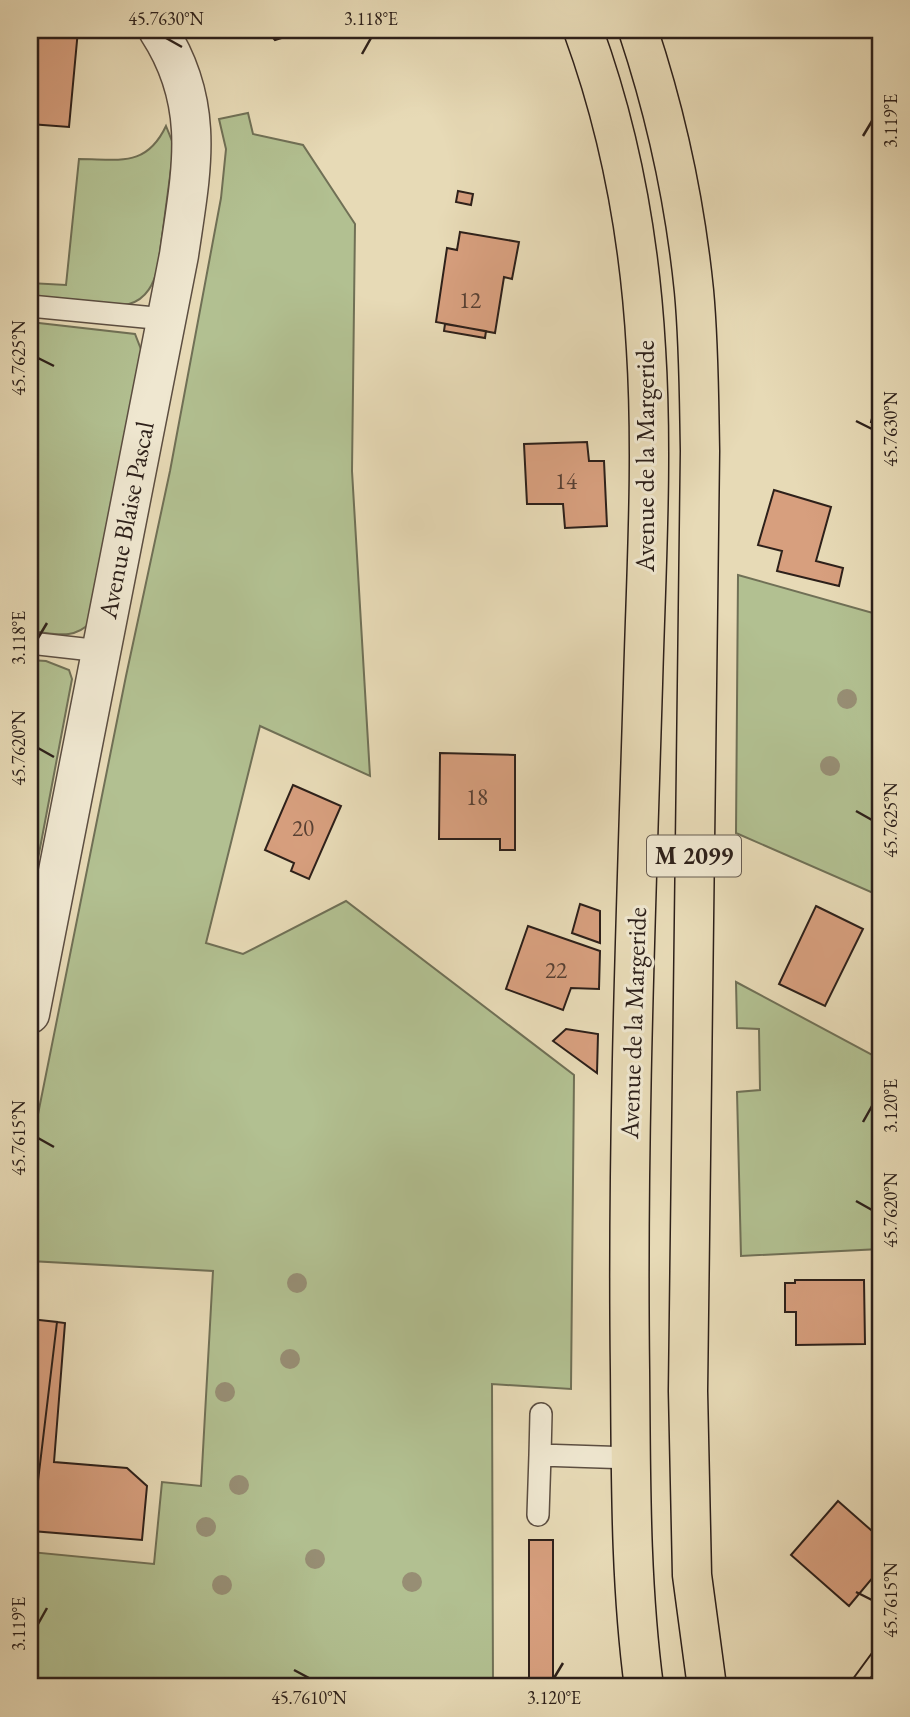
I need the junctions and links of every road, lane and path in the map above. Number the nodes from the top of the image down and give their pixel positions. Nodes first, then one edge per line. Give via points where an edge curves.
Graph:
1 (158, 30) edge
2 (583, 30) edge
3 (638, 30) edge
4 (30, 306) edge
5 (165, 319) junction
6 (30, 643) edge
7 (101, 651) junction
8 (30, 1014) edge
9 (541, 1414) dead end
10 (540, 1455) junction
11 (631, 1458) junction
12 (538, 1515) dead end
13 (644, 1687) edge
14 (707, 1687) edge

1 - 5 street, Avenue Blaise Pascal via 174,53 193,136 179,255
2 - 11 main road, Avenue de la Margeride / M 2099 via 609,114 626,192 646,351 647,524 628,1208
3 - 14 main road, Avenue de la Margeride / M 2099 via 684,214 699,372 688,1391 692,1576
4 - 5 lane
5 - 7 street, Avenue Blaise Pascal
6 - 7 lane
7 - 8 street, Avenue Blaise Pascal
9 - 10 lane
10 - 11 lane
10 - 12 lane
11 - 13 main road, Avenue de la Margeride / M 2099 via 632,1542

